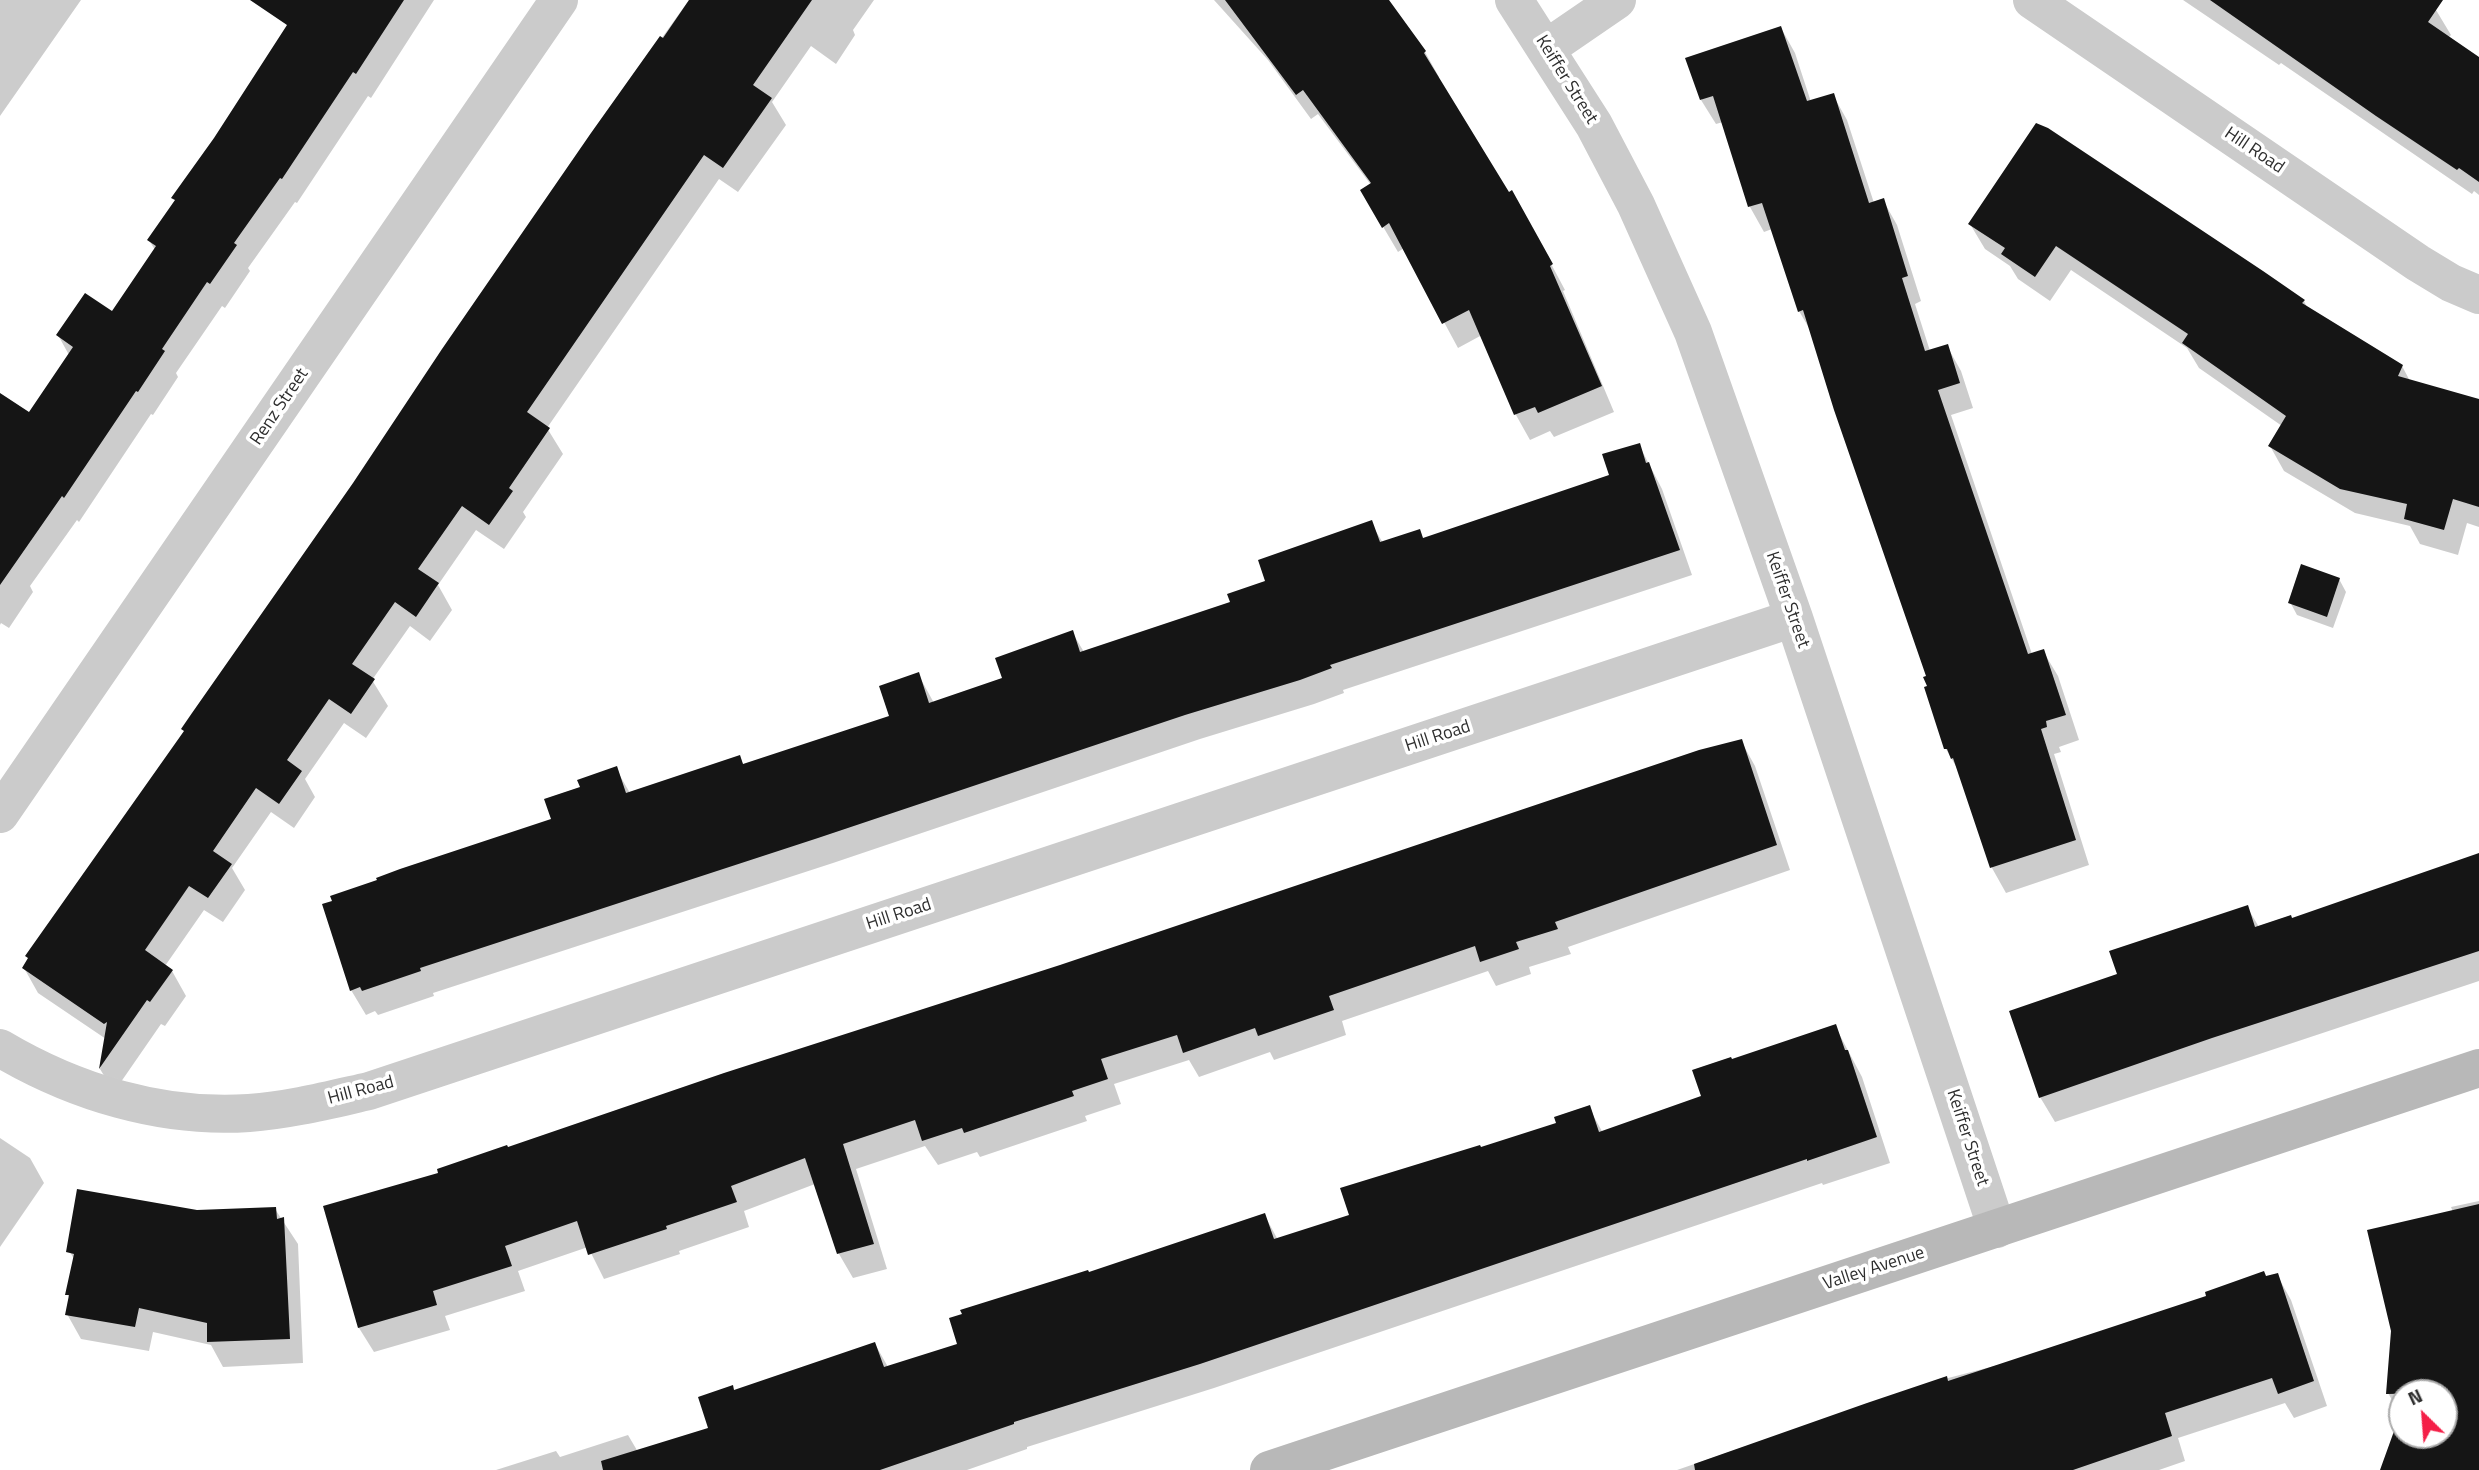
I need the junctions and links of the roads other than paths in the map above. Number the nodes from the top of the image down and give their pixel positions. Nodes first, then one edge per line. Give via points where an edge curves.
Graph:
1 (559, 0) edge
2 (1514, 0) edge
3 (1617, 0) edge
4 (2032, 0) edge
5 (1547, 48) junction
6 (2479, 295) edge
7 (1794, 618) junction
8 (0, 814) edge
9 (0, 1048) edge
10 (2479, 1068) edge
11 (1997, 1229) junction
12 (1269, 1470) edge

1 - 8 street, Renz Street
2 - 5 street, Keiffer Street
3 - 5 street
4 - 6 street, Hill Road via 2418,263
5 - 7 street, Keiffer Street via 1594,125 1664,262 1721,405
7 - 9 street, Hill Road via 357,1094 248,1113 193,1113 138,1105 90,1090
7 - 11 street, Keiffer Street
10 - 11 street, Valley Avenue
11 - 12 street, Valley Avenue

